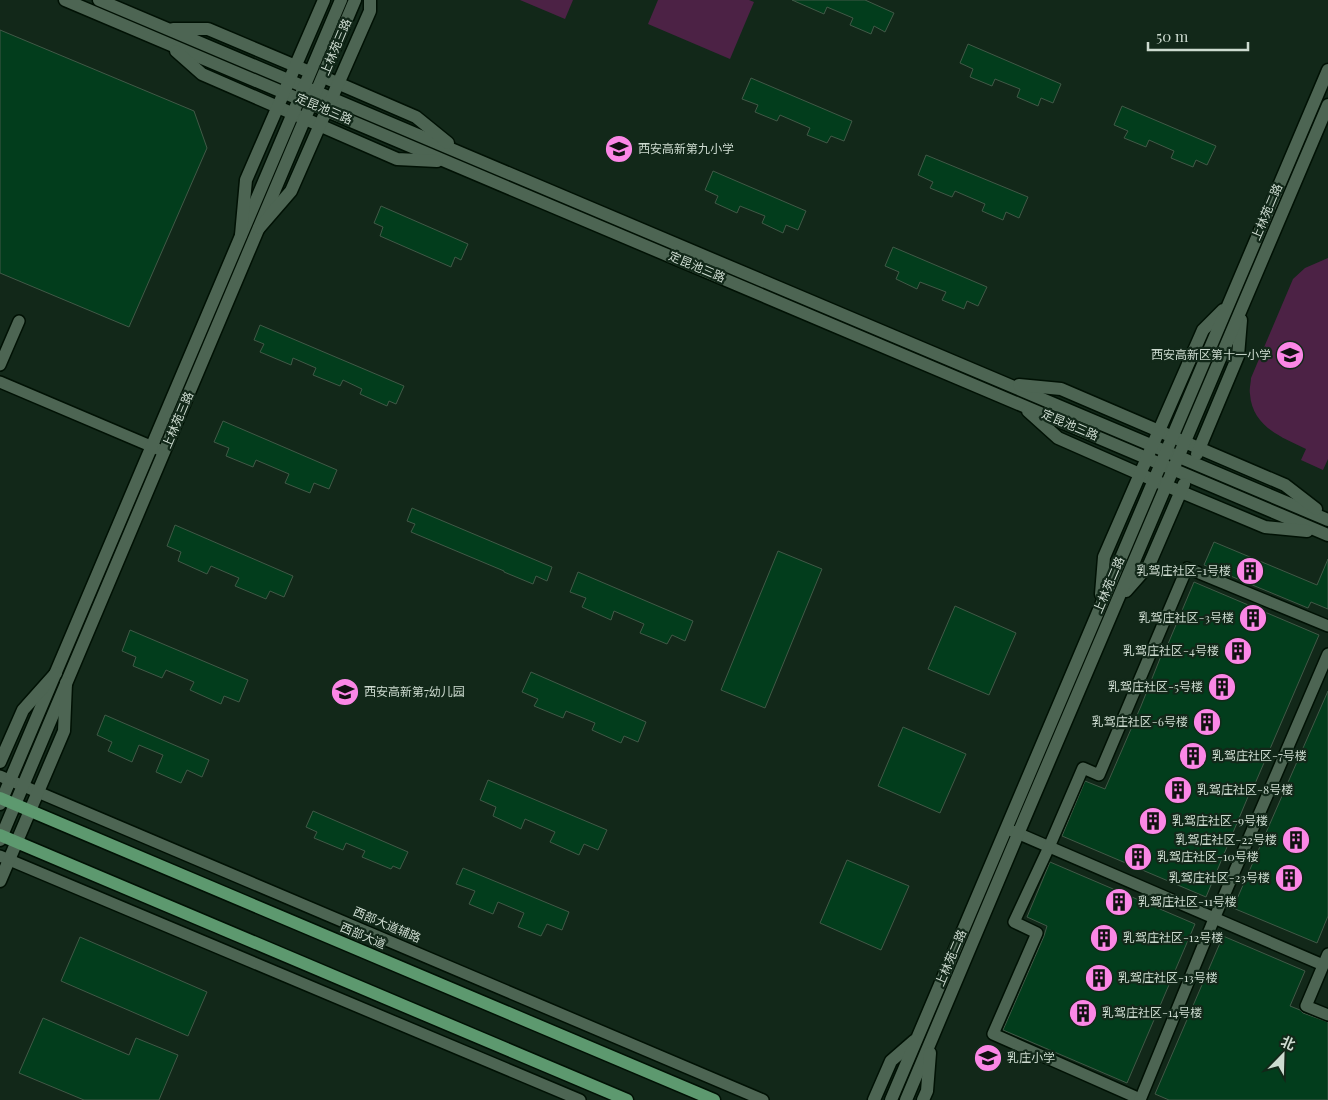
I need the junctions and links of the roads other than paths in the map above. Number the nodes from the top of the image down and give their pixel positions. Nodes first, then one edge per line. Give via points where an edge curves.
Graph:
1 (65, 0) edge
2 (99, 0) edge
3 (324, 0) edge
4 (341, 0) edge
5 (355, 0) edge
6 (370, 0) edge
7 (167, 29) junction
8 (166, 43) junction
9 (295, 66) junction
10 (1328, 70) edge
11 (310, 72) junction
12 (323, 77) junction
13 (338, 83) junction
14 (287, 87) junction
15 (317, 92) junction
16 (301, 93) junction
17 (331, 98) junction
18 (312, 104) junction
19 (1328, 105) edge
20 (278, 107) junction
21 (326, 110) junction
22 (293, 113) junction
23 (305, 119) junction
24 (320, 125) junction
25 (458, 152) junction
26 (448, 162) junction
27 (259, 228) junction
28 (241, 235) junction
29 (1227, 307) junction
30 (1241, 309) junction
31 (19, 321) dead end
32 (0, 365) edge
33 (0, 382) edge
34 (1006, 384) junction
35 (1021, 405) junction
36 (1158, 431) junction
37 (1172, 437) junction
38 (1185, 442) junction
39 (152, 446) junction
40 (1152, 446) junction
41 (1199, 448) junction
42 (1165, 451) junction
43 (164, 452) junction
44 (1179, 457) junction
45 (1147, 458) junction
46 (1193, 463) junction
47 (1160, 464) junction
48 (1173, 470) junction
49 (1140, 474) junction
50 (1187, 475) junction
51 (1153, 480) junction
52 (1167, 486) junction
53 (1180, 491) junction
54 (1328, 519) edge
55 (1324, 533) edge
56 (1118, 600) junction
57 (1099, 608) junction
58 (1328, 626) edge
59 (1328, 654) edge
60 (56, 673) junction
61 (66, 683) junction
62 (0, 762) edge
63 (5, 779) edge
64 (23, 786) junction
65 (37, 792) junction
66 (1, 801) edge
67 (15, 804) junction
68 (30, 810) junction
69 (1006, 828) junction
70 (1018, 834) junction
71 (1, 837) edge
72 (17, 842) junction
73 (1049, 847) junction
74 (5, 858) edge
75 (0, 881) edge
76 (1214, 919) junction
77 (1326, 960) edge
78 (1328, 1015) edge
79 (918, 1037) junction
80 (931, 1042) junction
81 (580, 1100) edge
82 (627, 1100) edge
83 (714, 1100) edge
84 (763, 1100) edge
85 (874, 1100) edge
86 (891, 1100) edge
87 (906, 1100) edge
88 (923, 1100) edge
89 (1140, 1100) edge

1 - 8 street, 定昆池三路
2 - 7 street, 定昆池三路
3 - 9 street
4 - 11 street, 上林苑三路
5 - 12 street, 上林苑三路
6 - 13 street via 370,11
7 - 9 street via 208,29
7 - 14 street, 定昆池三路
8 - 14 street, 定昆池三路
8 - 20 street via 202,74
9 - 11 street
9 - 14 street
10 - 29 street, 上林苑二路
11 - 12 street
11 - 16 street, 上林苑三路
12 - 13 street
12 - 15 street, 上林苑三路
13 - 17 street
13 - 25 street via 416,117
14 - 16 street, 定昆池三路
14 - 20 street
15 - 16 street, 定昆池三路
15 - 17 street, 定昆池三路
15 - 18 street, 上林苑三路
16 - 18 street, 定昆池三路
16 - 22 street, 上林苑三路
17 - 21 street
17 - 25 street, 定昆池三路
18 - 21 street, 定昆池三路
18 - 23 street, 上林苑三路
19 - 30 street, 上林苑二路
20 - 22 street
20 - 28 street via 246,180
21 - 24 street
21 - 26 street, 定昆池三路
22 - 23 street
22 - 28 street, 上林苑三路
23 - 24 street
23 - 27 street, 上林苑三路
24 - 26 street via 397,159
24 - 27 street via 291,191
25 - 34 street, 定昆池三路
26 - 35 street, 定昆池三路
27 - 43 street, 上林苑三路
28 - 39 street, 上林苑三路
29 - 36 street via 1203,330
29 - 37 street, 上林苑二路
30 - 38 street, 上林苑二路
30 - 41 street via 1238,356
31 - 32 street
33 - 39 street
34 - 36 street via 1061,390
34 - 40 street, 定昆池三路
35 - 45 street, 定昆池三路
35 - 49 street via 1058,438
36 - 37 street
36 - 40 street
37 - 38 street
37 - 42 street, 上林苑二路
38 - 41 street
38 - 44 street, 上林苑二路
39 - 43 street
39 - 60 street, 上林苑三路
40 - 42 street, 定昆池三路
40 - 45 street
41 - 46 street
41 - 54 street via 1285,485
42 - 44 street, 定昆池三路
42 - 47 street, 上林苑二路
43 - 61 street, 上林苑三路
44 - 46 street, 定昆池三路
44 - 48 street, 上林苑二路
45 - 47 street, 定昆池三路
45 - 49 street
46 - 50 street
46 - 54 street, 定昆池三路
47 - 48 street, 定昆池三路
47 - 51 street, 上林苑二路
48 - 50 street, 定昆池三路
48 - 52 street, 上林苑二路
49 - 51 street
49 - 57 street via 1104,557
50 - 53 street
50 - 55 street, 定昆池三路
51 - 52 street
51 - 57 street, 上林苑二路
52 - 53 street
52 - 56 street, 上林苑二路
53 - 55 street via 1265,527
53 - 56 street via 1149,565
56 - 70 street, 上林苑二路
57 - 69 street, 上林苑二路
58 - 73 street via 1187,568 1099,775 1083,768
59 - 76 street
60 - 62 street via 23,710
60 - 63 street, 上林苑三路
61 - 64 street, 上林苑三路
61 - 65 street via 64,731
63 - 64 street, 西部大道辅路
63 - 66 street, 上林苑三路
64 - 65 street, 西部大道辅路
64 - 67 street, 上林苑三路
65 - 68 street
65 - 84 street, 西部大道辅路
66 - 67 main road, 西部大道
67 - 68 main road, 西部大道
67 - 71 street, 上林苑三路
68 - 72 street
68 - 83 main road, 西部大道
69 - 70 street
69 - 79 street, 上林苑二路
70 - 73 street
70 - 80 street, 上林苑二路
71 - 72 main road
72 - 74 street
72 - 82 main road
73 - 76 street
73 - 89 street via 1014,922 1037,932 993,1034
74 - 75 street
74 - 81 street
76 - 77 street
76 - 89 street
77 - 78 street via 1306,1006
79 - 85 street via 891,1061
79 - 86 street, 上林苑二路
80 - 87 street, 上林苑二路
80 - 88 street via 927,1091

